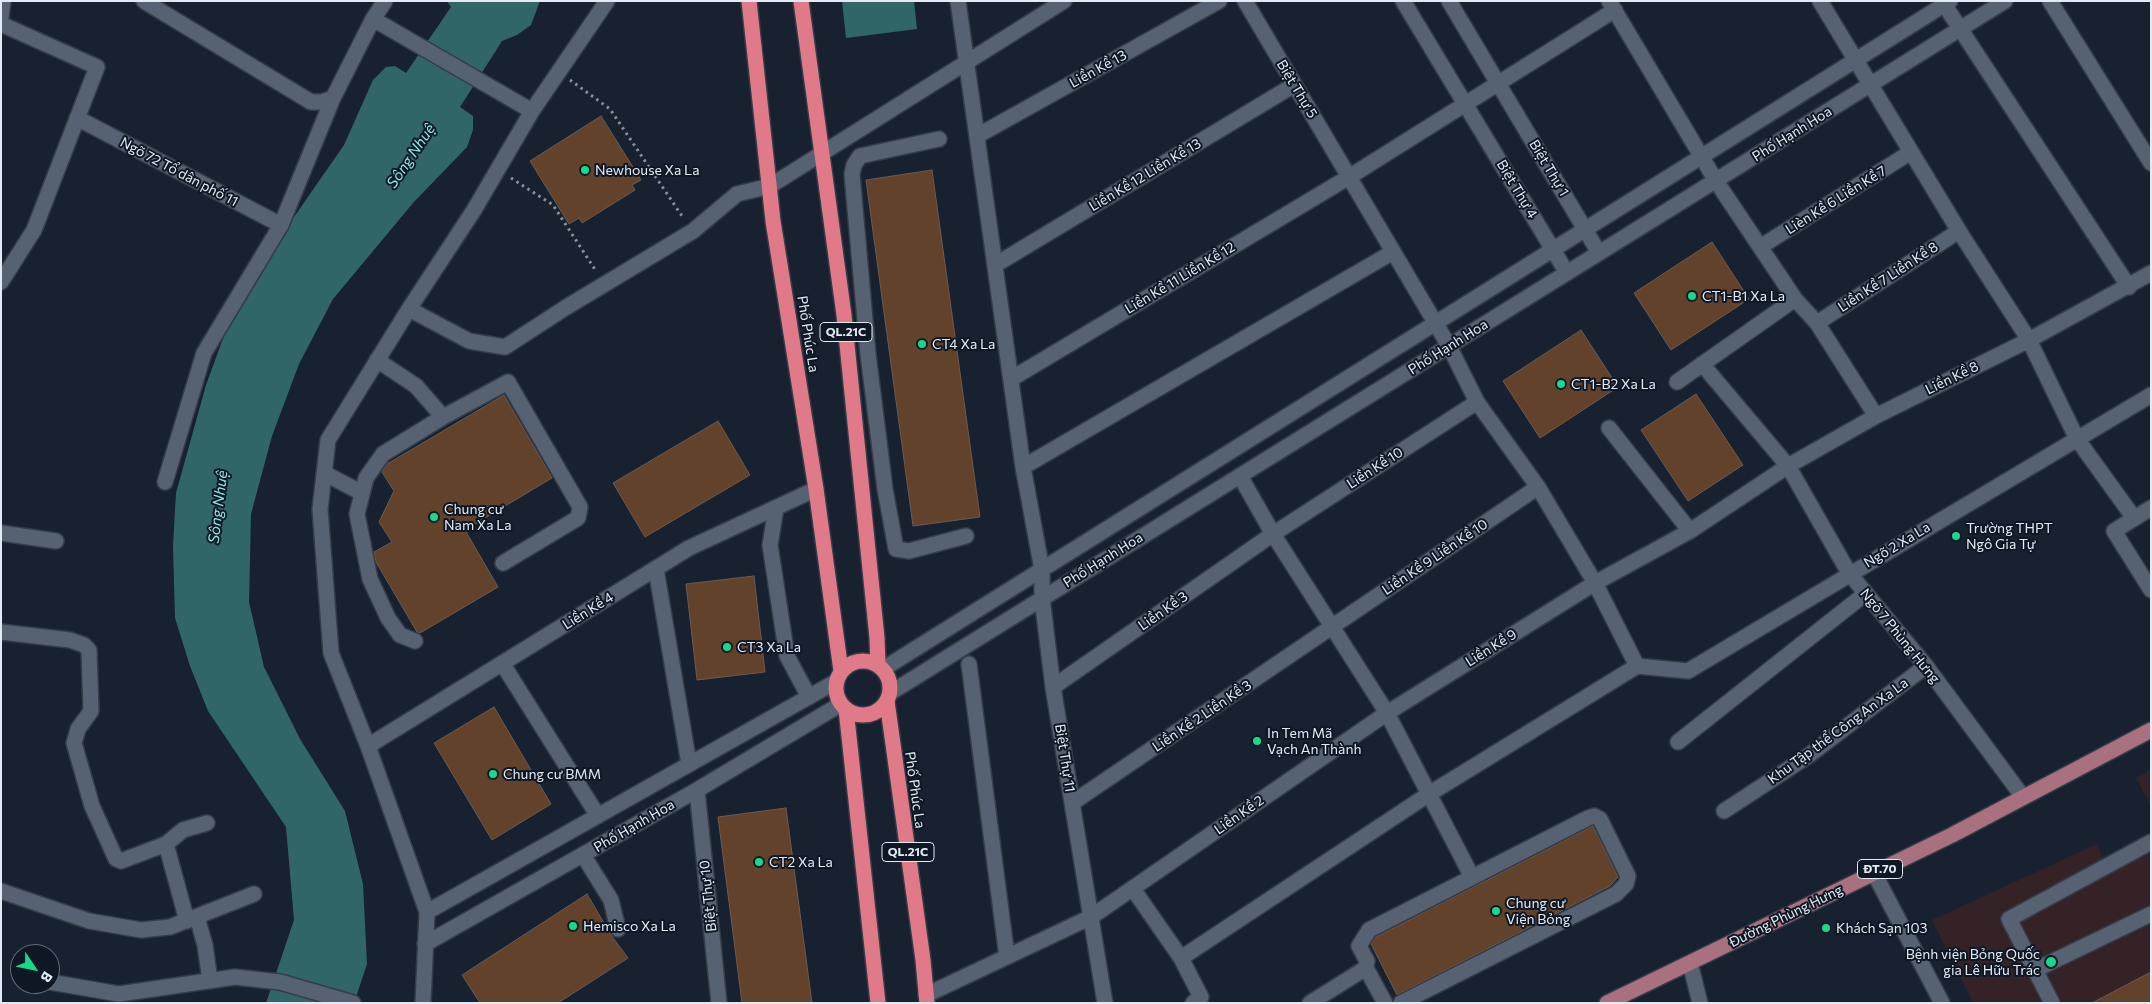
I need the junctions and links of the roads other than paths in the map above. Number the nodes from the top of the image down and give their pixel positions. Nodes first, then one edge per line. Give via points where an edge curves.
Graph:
1 (3, 1) edge
2 (144, 1) edge
3 (385, 1) edge
4 (607, 1) edge
5 (749, 1) edge
6 (801, 1) edge
7 (958, 1) edge
8 (1064, 1) edge
9 (1219, 1) edge
10 (1245, 1) edge
11 (1403, 1) edge
12 (1449, 1) edge
13 (1820, 1) edge
14 (2005, 1) edge
15 (2050, 1) edge
16 (1946, 2) edge
17 (1612, 6) edge
18 (1, 18) edge
19 (373, 19) junction
20 (1, 24) edge
21 (1959, 30) junction
22 (966, 61) junction
23 (1855, 61) junction
24 (1498, 84) junction
25 (1294, 85) junction
26 (1870, 86) junction
27 (333, 98) junction
28 (1466, 105) junction
29 (532, 111) junction
30 (77, 118) junction
31 (977, 136) junction
32 (939, 139) dead end
33 (1911, 152) junction
34 (822, 153) junction
35 (1703, 156) junction
36 (2151, 163) edge
37 (1349, 177) junction
38 (1716, 181) junction
39 (770, 186) junction
40 (281, 225) junction
41 (1586, 230) junction
42 (1959, 231) junction
43 (1760, 247) junction
44 (1553, 250) junction
45 (1393, 252) junction
46 (1599, 253) junction
47 (995, 265) junction
48 (1567, 273) junction
49 (2151, 273) edge
50 (1, 282) edge
51 (2129, 287) junction
52 (1795, 299) junction
53 (409, 310) junction
54 (1436, 324) junction
55 (1817, 324) junction
56 (2029, 340) junction
57 (1449, 346) junction
58 (848, 354) junction
59 (868, 354) junction
60 (378, 360) junction
61 (1702, 364) junction
62 (1011, 379) junction
63 (1677, 382) dead end
64 (2150, 398) edge
65 (1476, 402) junction
66 (1876, 416) junction
67 (443, 417) junction
68 (1609, 428) dead end
69 (2077, 439) junction
70 (1788, 466) junction
71 (1023, 467) junction
72 (324, 473) junction
73 (1240, 476) junction
74 (165, 482) dead end
75 (1538, 487) junction
76 (816, 489) junction
77 (362, 493) junction
78 (776, 508) junction
79 (2151, 508) edge
80 (2134, 518) junction
81 (1690, 531) junction
82 (1, 534) edge
83 (1273, 534) junction
84 (966, 536) dead end
85 (56, 541) dead end
86 (503, 563) dead end
87 (656, 569) junction
88 (1042, 570) junction
89 (2146, 570) edge
90 (1849, 573) junction
91 (1595, 583) junction
92 (2151, 590) edge
93 (1865, 594) junction
94 (1042, 598) junction
95 (1332, 628) junction
96 (1, 632) edge
97 (415, 641) dead end
98 (502, 663) junction
99 (969, 664) dead end
100 (1637, 666) junction
101 (1926, 666) junction
102 (881, 667) junction
103 (839, 676) junction
104 (1053, 687) junction
105 (809, 697) junction
106 (889, 697) junction
107 (844, 707) junction
108 (1387, 713) junction
109 (2151, 730) edge
110 (1678, 742) dead end
111 (368, 746) junction
112 (689, 764) junction
113 (697, 790) junction
114 (1430, 794) junction
115 (2023, 797) junction
116 (1072, 803) junction
117 (1724, 811) dead end
118 (598, 816) junction
119 (208, 822) dead end
120 (2151, 842) edge
121 (166, 844) junction
122 (583, 855) junction
123 (1874, 872) junction
124 (1472, 877) junction
125 (1133, 889) junction
126 (1, 892) edge
127 (254, 894) dead end
128 (427, 912) junction
129 (2151, 914) edge
130 (1091, 916) junction
131 (192, 919) junction
132 (618, 929) dead end
133 (425, 944) junction
134 (1007, 957) junction
135 (1181, 958) junction
136 (1690, 963) junction
137 (1366, 968) junction
138 (2037, 969) junction
139 (210, 981) junction
140 (60, 984) edge
141 (926, 999) edge
142 (353, 1003) edge
143 (423, 1003) edge
144 (719, 1003) edge
145 (878, 1003) edge
146 (1105, 1003) edge
147 (1193, 1003) edge
148 (1310, 1003) edge
149 (1385, 1003) edge
150 (1401, 1003) edge
151 (1607, 1003) edge
152 (1700, 1003) edge
153 (1942, 1003) edge
154 (2052, 1003) edge

1 - 18 street
2 - 27 street via 311,102
3 - 19 street
4 - 29 street
5 - 39 highway, Phố Phúc La
6 - 34 highway, QL.21C
7 - 22 street, Biệt Thự 11
8 - 22 street
9 - 31 street, Liền Kề 13
10 - 25 street, Biệt Thự 5
11 - 28 street
12 - 24 street, Biệt Thự 1
13 - 23 street
14 - 21 street, Phố Hạnh Hoa
15 - 36 street
16 - 21 street
16 - 23 street, Phố Hạnh Hoa
17 - 24 street, Liền Kề 11 Liền Kề 12
17 - 35 street
19 - 27 street
19 - 29 street
20 - 30 street via 97,67
21 - 26 street, Phố Hạnh Hoa
21 - 51 street
22 - 31 street, Biệt Thự 11
22 - 34 street
23 - 26 street
23 - 35 street, Phố Hạnh Hoa
24 - 28 street, Liền Kề 11 Liền Kề 12
24 - 41 street, Biệt Thự 1
25 - 37 street, Biệt Thự 5
25 - 47 street, Liền Kề 12 Liền Kề 13
26 - 33 street
26 - 38 street, Phố Hạnh Hoa
27 - 40 street
28 - 37 street, Liền Kề 11 Liền Kề 12
28 - 44 street, Biệt Thự 4
29 - 53 street via 474,210
30 - 40 street, Ngõ 72 Tổ dân phố 11
30 - 50 street via 34,230
31 - 47 street, Biệt Thự 11
32 - 59 street via 860,156 854,165 852,174
33 - 42 street
33 - 43 street, Lièn Kề 6 Liền Kề 7
34 - 39 street
34 - 58 highway, QL.21C
35 - 38 street
35 - 41 street, Phố Hạnh Hoa
37 - 45 street
37 - 62 street, Liền Kề 11 Liền Kề 12
38 - 43 street
38 - 46 street, Phố Hạnh Hoa
39 - 53 street via 738,194 692,232 505,347 469,341
39 - 76 highway, Phố Phúc La
40 - 74 street via 204,354
41 - 44 street, Phố Hạnh Hoa
41 - 46 street, Biệt Thự 1
42 - 55 street, Liền Kề 7 Liền Kề 8
42 - 56 street
43 - 52 street
44 - 48 street, Biệt Thự 4
44 - 54 street, Phố Hạnh Hoa
45 - 54 street
45 - 71 street
46 - 48 street, Phố Hạnh Hoa
47 - 62 street, Biệt Thự 11
48 - 57 street, Phố Hạnh Hoa
49 - 51 street, Liền Kề 8
51 - 56 street, Liền Kề 8
52 - 55 street
52 - 61 street
53 - 60 street
54 - 57 street
54 - 88 street, Phố Hạnh Hoa
55 - 66 street
56 - 66 street, Liền Kề 8
56 - 69 street
57 - 65 street
57 - 73 street, Phố Hạnh Hoa
58 - 59 street
58 - 102 highway, QL.21C
59 - 84 street via 896,549 909,551
60 - 67 street via 416,386
60 - 72 street via 328,440
61 - 63 street
61 - 70 street, Ngõ 7 Phùng Hưng
62 - 71 street, Biệt Thự 11
64 - 69 street, Ngõ 2 Xa La
65 - 75 street
65 - 83 street, Liền Kề 10
66 - 70 street, Liền Kề 8
67 - 77 street via 383,454 366,478
67 - 86 street via 508,382 580,507 578,518
68 - 81 street
69 - 80 street
69 - 90 street, Ngõ 2 Xa La
70 - 81 street, Liền Kề 8
70 - 90 street, Ngõ 7 Phùng Hưng
71 - 88 street, Biệt Thự 11
72 - 77 street
72 - 111 street via 320,509 331,653
73 - 83 street
73 - 94 street, Phố Hạnh Hoa
75 - 91 street
75 - 95 street, Liền Kề 9 Liền Kề 10
76 - 78 street, Liền Kề 4
76 - 103 highway, Phố Phúc La
77 - 97 street via 357,514 370,578 388,618 400,635
78 - 87 street, Liền Kề 4 via 689,548
78 - 105 street via 770,545 787,656
79 - 80 street
80 - 89 street via 2114,531
81 - 91 street, Liền Kề 9
82 - 85 street
83 - 95 street
83 - 104 street, Liền Kề 3
87 - 98 street, Liền Kề 4
87 - 112 street
88 - 94 street, Biệt Thự 11
88 - 102 street, Phố Hạnh Hoa
89 - 92 street
90 - 93 street, Ngõ 7 Phùng Hưng
90 - 100 street, Ngõ 2 Xa La via 1688,671
91 - 100 street
91 - 108 street, Liền Kề 9
93 - 101 street, Ngõ 7 Phùng Hưng
93 - 110 street
94 - 104 street, Biệt Thự 11
94 - 106 street, Phố Hạnh Hoa
95 - 108 street
95 - 116 street, Liền Kề 2 Liền Kề 3
96 - 121 street via 70,640 89,650 91,711 78,729 74,743 92,806 116,859 121,861
98 - 111 street, Liền Kề 4
98 - 118 street
99 - 134 street
100 - 114 street
101 - 115 street, Ngõ 7 Phùng Hưng
101 - 117 street, Khu Tập thể Công An Xa La via 1808,756
102 - 103 highway via 868,661 858,661 849,664
102 - 106 highway via 888,676
103 - 105 street, Phố Hạnh Hoa
103 - 107 highway via 836,693
104 - 116 street, Biệt Thự 11
105 - 112 street, Phố Hạnh Hoa
106 - 107 highway via 882,709 864,715
106 - 141 highway, Phố Phúc La / QL.21C
107 - 113 street, Phố Hạnh Hoa
107 - 145 highway, QL.21C
108 - 114 street
108 - 125 street, Liền Kề 2
109 - 115 main road, Đường Phùng Hưng / ĐT.70
111 - 128 street
112 - 118 street, Phố Hạnh Hoa
113 - 122 street, Phố Hạnh Hoa
113 - 144 street, Biệt Thự 10
114 - 124 street
114 - 135 street
115 - 123 main road, Đường Phùng Hưng / ĐT.70
116 - 130 street, Biệt Thự 11
118 - 128 street, Phố Hạnh Hoa
119 - 121 street via 184,830
120 - 138 street via 2009,919
121 - 131 street
122 - 132 street via 611,900
122 - 133 street, Phố Hạnh Hoa
123 - 136 main road, Đường Phùng Hưng / ĐT.70
123 - 153 street
124 - 137 street via 1369,930 1359,946 1367,962
124 - 150 street via 1594,816 1600,819 1628,876 1626,884 1616,894
125 - 130 street, Liền Kề 2
125 - 135 street
126 - 131 street via 89,921 123,928 155,930
127 - 131 street
128 - 133 street
129 - 138 street
130 - 134 street, Liền Kề 2
130 - 146 street, Biệt Thự 11
131 - 139 street via 205,945
133 - 143 street
134 - 141 street, Liền Kề 2
135 - 147 street via 1201,997
136 - 151 main road, Đường Phùng Hưng / ĐT.70
136 - 152 street
137 - 148 street
137 - 149 street
138 - 154 street
139 - 140 street via 119,994
139 - 142 street via 235,977 280,982

